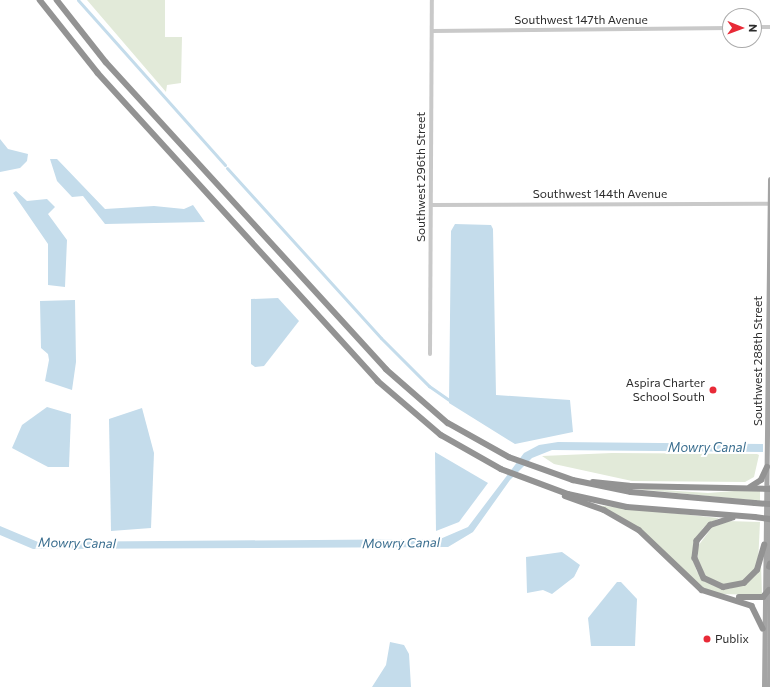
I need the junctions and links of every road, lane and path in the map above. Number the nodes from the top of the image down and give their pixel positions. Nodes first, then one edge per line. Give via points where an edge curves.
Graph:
1 (40, 0) edge
2 (57, 0) edge
3 (432, 0) edge
4 (722, 28) edge
5 (432, 31) junction
6 (770, 179) edge
7 (770, 204) edge
8 (431, 205) junction
9 (430, 354) dead end
10 (767, 467) junction
11 (555, 475) junction
12 (526, 480) junction
13 (749, 487) junction
14 (769, 489) edge
15 (770, 504) edge
16 (746, 516) junction
17 (770, 519) edge
18 (764, 546) junction
19 (770, 566) edge
20 (769, 590) junction
21 (763, 597) junction
22 (733, 598) junction
23 (763, 629) junction
24 (764, 687) edge
25 (769, 687) edge

1 - 12 highway via 98,73 378,381 441,435
2 - 11 highway via 106,62 386,369 448,422 509,457
3 - 5 street, Southwest 296th Street
4 - 5 street, Southwest 147th Avenue
5 - 8 street, Southwest 296th Street
6 - 7 main road, Southwest 288th Street
7 - 8 street, Southwest 144th Avenue
7 - 10 main road, Southwest 288th Street
8 - 9 street, Southwest 296th Street
10 - 13 highway via 761,480
10 - 14 main road, Southwest 288th Street
11 - 13 highway via 629,486
11 - 15 highway, bridge via 631,492
12 - 16 highway via 568,494 627,506
12 - 22 highway via 618,517 639,530 698,587 712,595
13 - 14 highway
14 - 18 main road, Southwest 288th Street
14 - 19 main road, Southwest 288th Street
16 - 17 highway, bridge
16 - 18 highway via 720,520 703,532 695,552 698,569 715,585 739,586 757,570
18 - 21 main road, Southwest 288th Street
19 - 20 main road, Southwest 288th Street
20 - 21 highway
20 - 25 main road, Southwest 288th Street
21 - 22 highway
21 - 23 main road, Southwest 288th Street
22 - 23 highway via 752,606
23 - 24 main road, Southwest 288th Street

